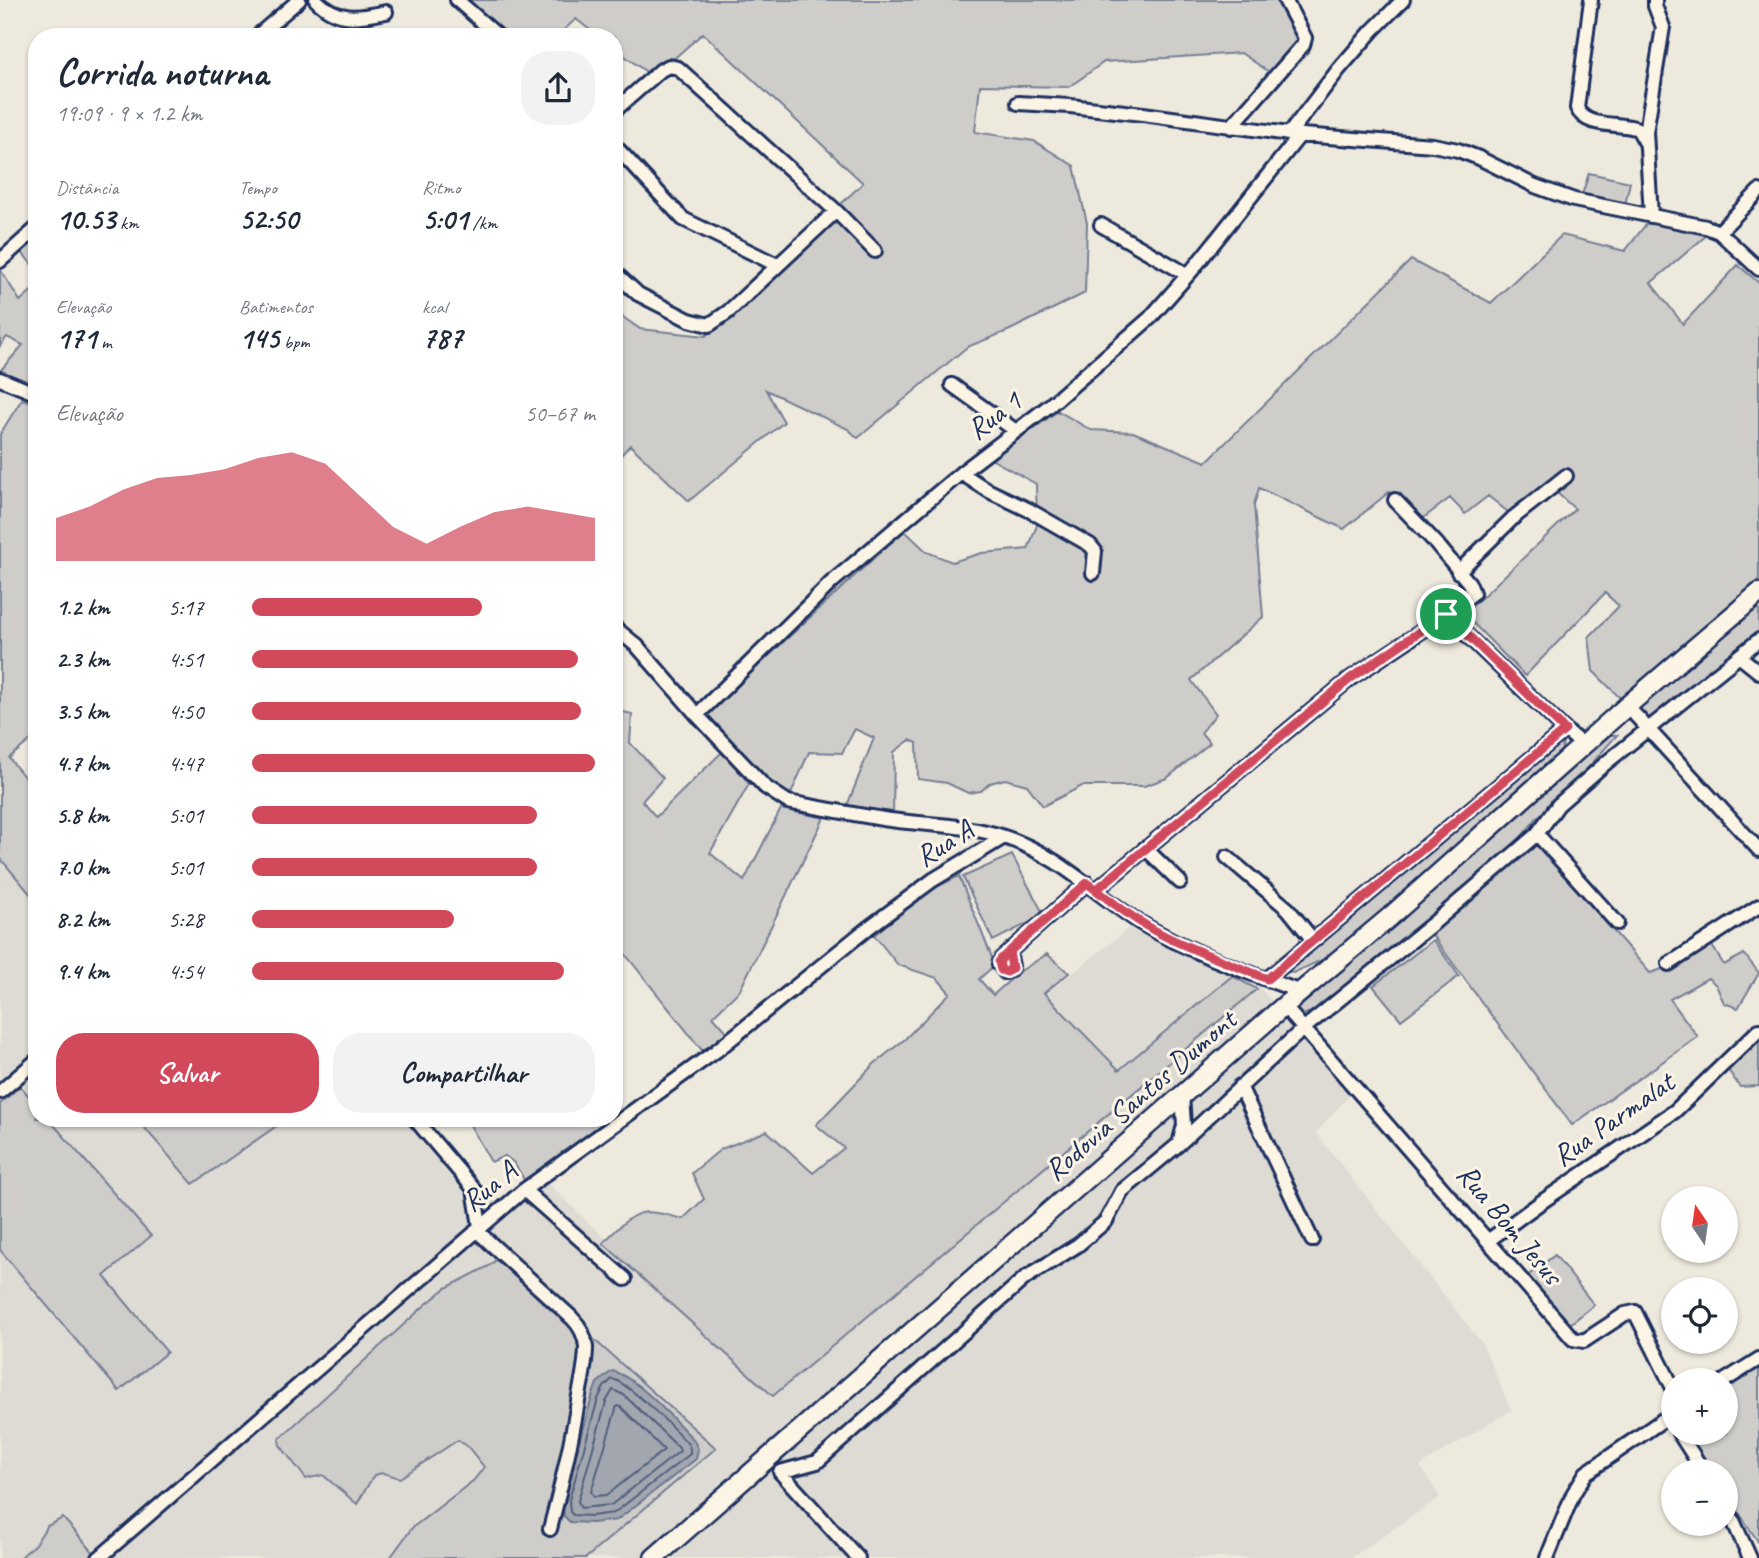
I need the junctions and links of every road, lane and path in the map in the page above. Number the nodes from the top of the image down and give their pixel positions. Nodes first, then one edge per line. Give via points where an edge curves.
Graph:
1 (299, 0) edge
2 (316, 0) edge
3 (457, 0) edge
4 (1285, 0) edge
5 (1403, 0) edge
6 (1591, 0) edge
7 (1655, 0) edge
8 (386, 12) dead end
9 (266, 28) edge
10 (489, 28) edge
11 (623, 103) edge
12 (1018, 103) dead end
13 (1231, 127) junction
14 (1294, 135) junction
15 (1646, 144) junction
16 (623, 155) edge
17 (1759, 191) edge
18 (835, 211) junction
19 (1651, 216) junction
20 (1101, 225) dead end
21 (1719, 232) junction
22 (28, 237) edge
23 (875, 251) dead end
24 (0, 261) edge
25 (777, 265) junction
26 (1759, 269) edge
27 (1188, 275) junction
28 (623, 280) edge
29 (0, 379) edge
30 (952, 385) dead end
31 (28, 390) edge
32 (1016, 431) junction
33 (961, 472) junction
34 (1566, 476) dead end
35 (1395, 500) dead end
36 (1458, 572) junction
37 (1093, 573) dead end
38 (1759, 593) edge
39 (1446, 614) junction
40 (623, 634) edge
41 (1759, 640) edge
42 (1739, 656) junction
43 (1759, 672) edge
44 (1627, 706) junction
45 (696, 715) junction
46 (1565, 730) junction
47 (1647, 730) junction
48 (1583, 745) junction
49 (1537, 834) junction
50 (1004, 837) junction
51 (1145, 848) junction
52 (1759, 850) edge
53 (1227, 857) dead end
54 (1180, 883) dead end
55 (1092, 886) junction
56 (1759, 905) edge
57 (1617, 923) dead end
58 (1313, 940) junction
59 (1009, 952) dead end
60 (1669, 964) dead end
61 (1267, 979) junction
62 (1301, 992) junction
63 (1284, 1006) junction
64 (1303, 1028) junction
65 (1759, 1031) edge
66 (28, 1068) edge
67 (1240, 1086) junction
68 (0, 1092) edge
69 (1182, 1095) junction
70 (623, 1118) edge
71 (422, 1127) edge
72 (611, 1127) edge
73 (1179, 1144) junction
74 (524, 1190) junction
75 (478, 1228) junction
76 (1312, 1240) dead end
77 (1489, 1240) junction
78 (625, 1279) dead end
79 (1759, 1359) edge
80 (1663, 1368) edge
81 (1738, 1372) edge
82 (1661, 1425) edge
83 (550, 1530) dead end
84 (1738, 1532) edge
85 (99, 1558) edge
86 (654, 1558) edge
87 (858, 1558) edge
88 (1547, 1558) edge
89 (1750, 1558) edge

1 - 9 street
2 - 8 street via 340,16
3 - 10 street
4 - 13 street via 1304,38 1303,45
5 - 14 street, Rua 1 via 1339,69
6 - 15 street via 1577,108 1588,120 1638,129
7 - 15 street via 1663,27
11 - 18 street via 661,70 678,68
12 - 13 street
13 - 14 street
14 - 19 street via 1458,150 1574,200
14 - 27 street, Rua 1
15 - 19 street
16 - 25 street via 684,219
17 - 21 street
18 - 23 street
18 - 25 street
19 - 21 street
20 - 27 street
21 - 26 street
22 - 24 street
25 - 28 street via 709,325 638,294
27 - 32 street, Rua 1 via 1113,353
29 - 31 street
30 - 32 street
32 - 33 street, Rua 1
33 - 37 street via 1090,545 1095,551
33 - 45 street, Rua 1 via 832,582
34 - 36 street via 1513,518
35 - 36 street
36 - 39 street via 1473,593
38 - 44 highway, Rodovia Santos Dumont
39 - 46 street
39 - 51 street via 1351,678
40 - 45 street
41 - 42 street
42 - 43 street
42 - 47 street
44 - 47 street
44 - 48 highway, Rodovia Santos Dumont
45 - 50 street via 765,787 788,802
46 - 48 street
46 - 58 street
47 - 49 street via 1558,805
47 - 52 street
48 - 62 highway, Rodovia Santos Dumont
49 - 57 street
49 - 64 street
50 - 55 street via 1045,855
50 - 70 street, Rua A via 933,880
51 - 54 street
51 - 55 street
53 - 58 street via 1288,909
55 - 59 street
55 - 61 street via 1162,935
56 - 60 street
58 - 61 street
61 - 62 street
62 - 63 highway, Rodovia Santos Dumont
63 - 64 street, Rua Bom Jesus
63 - 69 highway, Rodovia Santos Dumont
64 - 67 street
64 - 77 street, Rua Bom Jesus
65 - 77 street, Rua Parmalat via 1675,1111
66 - 68 street
67 - 73 street
67 - 76 street
69 - 73 street via 1184,1125
69 - 86 highway, Rodovia Santos Dumont
71 - 75 street via 474,1189
72 - 74 street, Rua A
73 - 87 street via 1122,1191 1099,1228 1025,1278 820,1460 780,1472
74 - 75 street, Rua A
74 - 78 street
75 - 83 street via 579,1325 584,1337 584,1370
75 - 85 street, Rua A
77 - 80 street, Rua Bom Jesus via 1577,1340 1589,1339 1634,1312
79 - 81 street
82 - 88 street via 1587,1473 1573,1494
84 - 89 street

